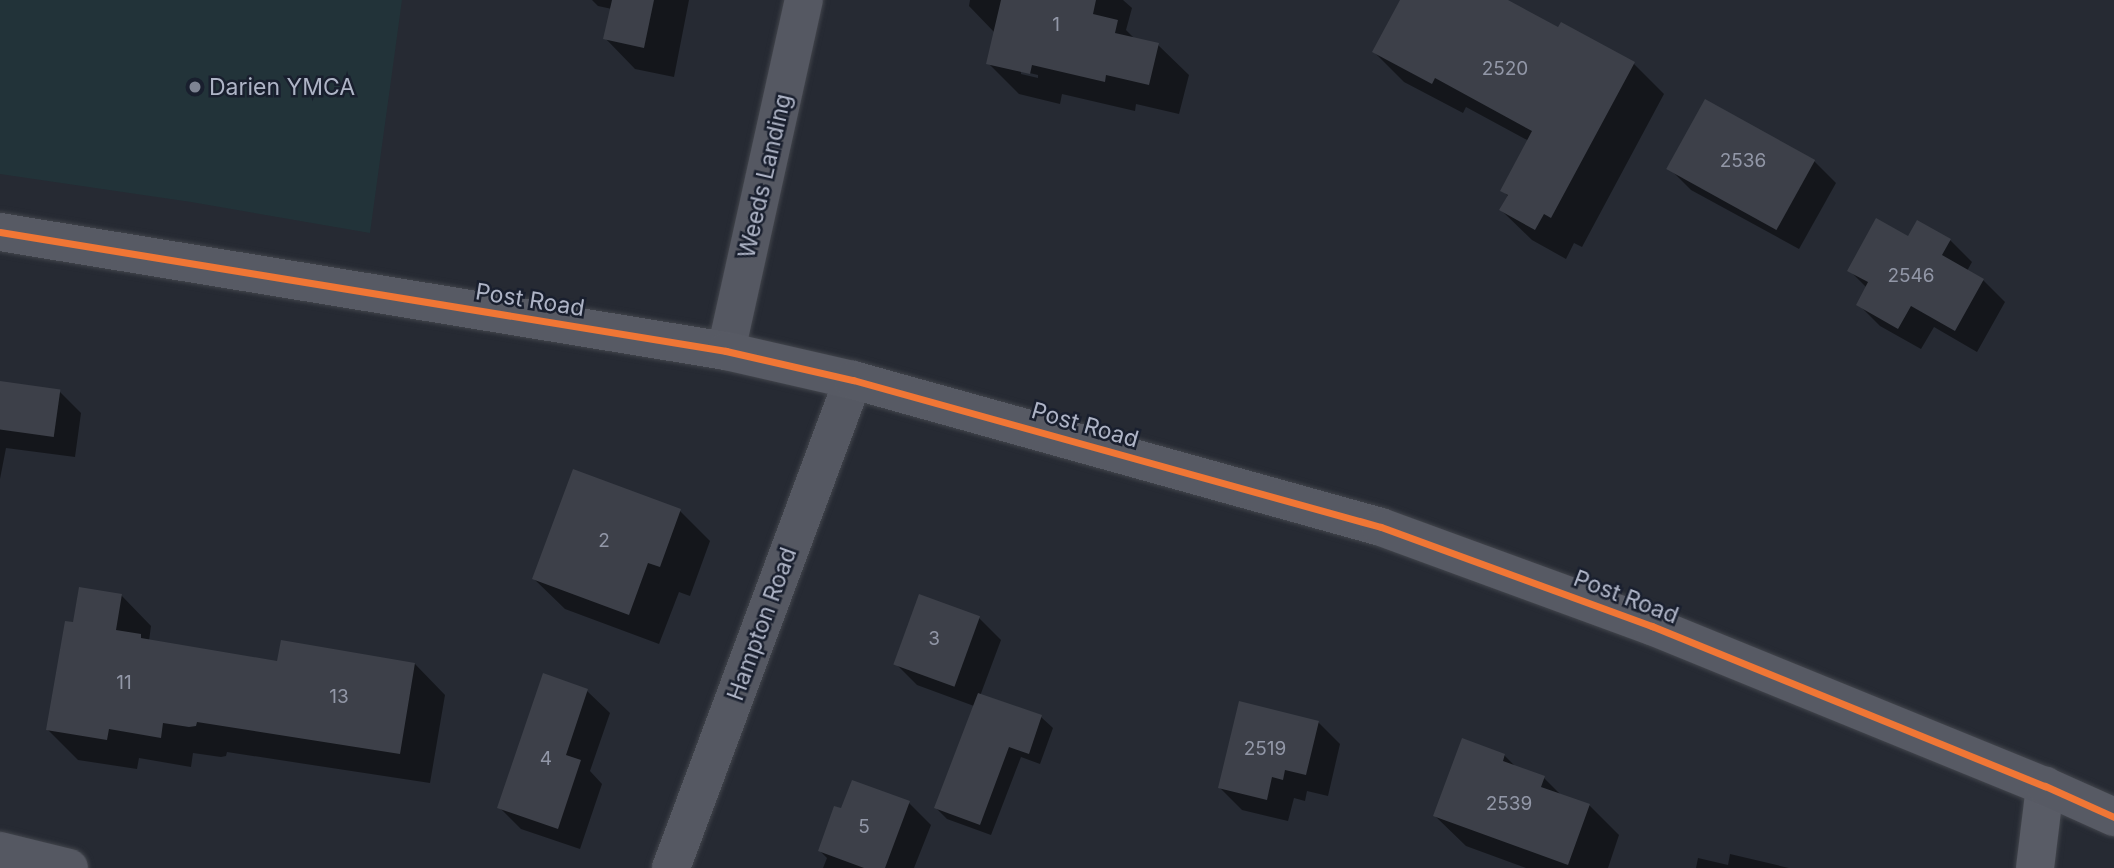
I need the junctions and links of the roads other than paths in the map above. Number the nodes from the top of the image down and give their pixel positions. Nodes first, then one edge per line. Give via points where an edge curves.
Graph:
1 (804, 0) edge
2 (0, 232) edge
3 (726, 351) junction
4 (853, 380) junction
5 (2045, 786) junction
6 (2114, 817) edge
7 (0, 851) edge
8 (69, 868) edge
9 (671, 868) edge
10 (2035, 868) edge

1 - 3 street, Weeds Landing
2 - 3 main road, Post Road
3 - 4 main road, Post Road
4 - 5 main road, Post Road via 1381,527 1643,622
4 - 9 street, Hampton Road
5 - 6 main road, Post Road
5 - 10 main road
7 - 8 street

